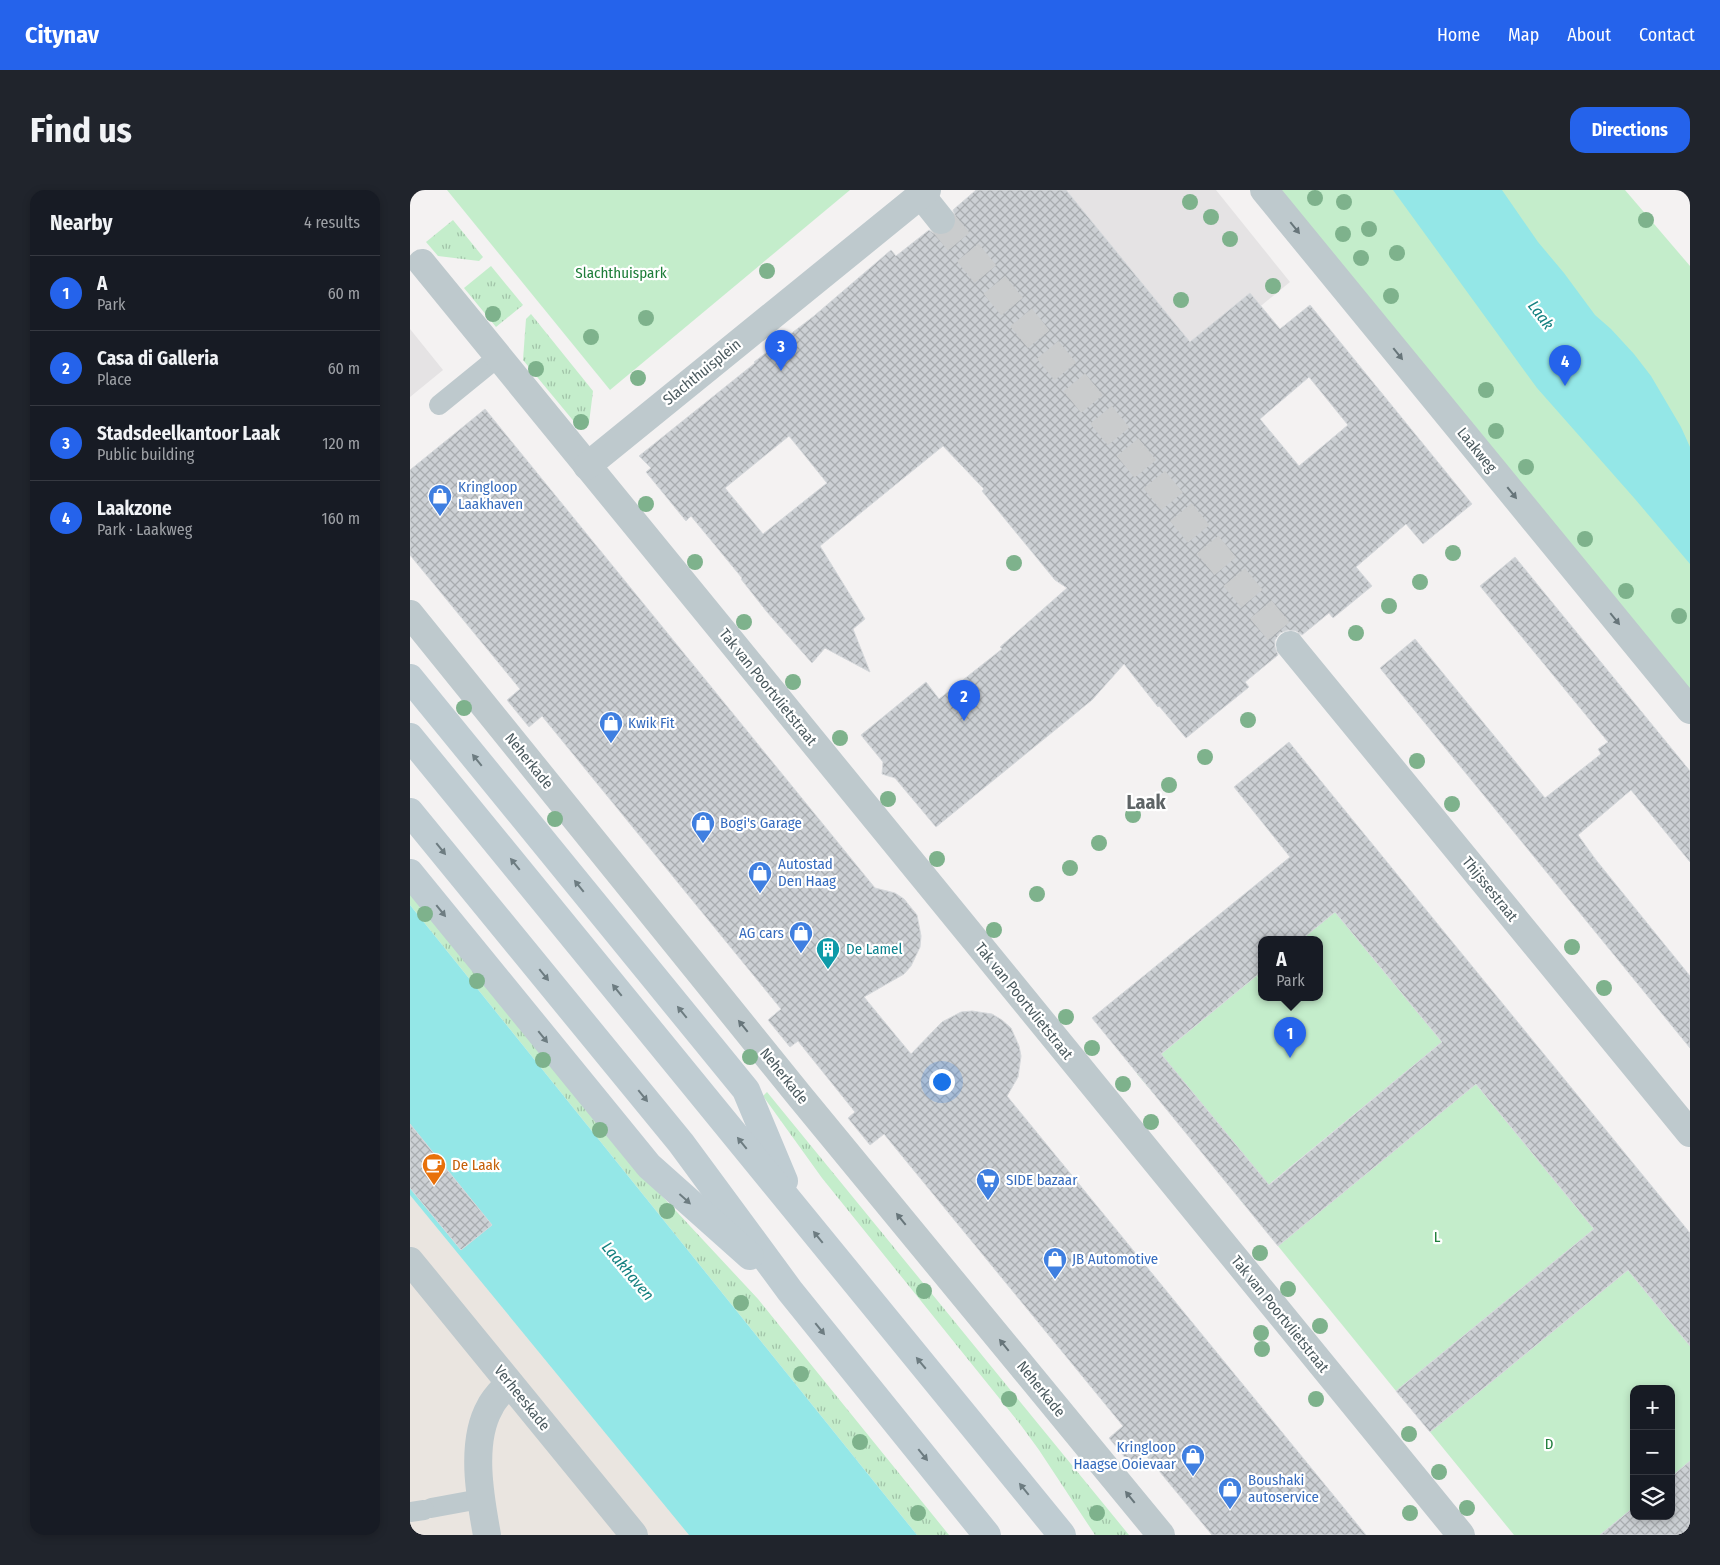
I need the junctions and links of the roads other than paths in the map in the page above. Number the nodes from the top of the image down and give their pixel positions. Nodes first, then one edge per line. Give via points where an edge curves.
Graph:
1 (1264, 190) edge
2 (924, 193) edge
3 (940, 220) tunnel mouth
4 (422, 263) dead end
5 (498, 357) junction
6 (439, 405) dead end
7 (587, 466) junction
8 (410, 614) edge
9 (1290, 645) tunnel mouth
10 (410, 678) edge
11 (1690, 710) edge
12 (410, 737) edge
13 (410, 812) edge
14 (410, 873) edge
15 (1690, 1132) edge
16 (795, 1208) junction
17 (410, 1261) edge
18 (790, 1291) junction
19 (509, 1383) junction
20 (480, 1499) junction
21 (422, 1510) edge
22 (487, 1535) edge
23 (634, 1535) edge
24 (987, 1535) edge
25 (1062, 1535) edge
26 (1161, 1535) edge
27 (1461, 1535) edge

1 -> 11 street, Laakweg
2 - 3 street
2 - 7 street, Slachthuisplein
4 - 5 street
5 - 6 lane
5 - 7 street
7 - 27 street, Tak van Poortvlietstraat
26 -> 8 street, Neherkade via 798,1094
9 - 15 street, Thijssestraat
16 -> 10 main road via 746,1090
16 -> 12 main road
13 -> 18 main road via 681,1144
14 -> 18 main road via 649,1166
25 -> 16 main road
17 - 19 street, Verheeskade
18 -> 24 main road
19 - 20 street via 490,1406 478,1438
19 - 23 street, Verheeskade
20 - 21 lane
20 - 22 street

